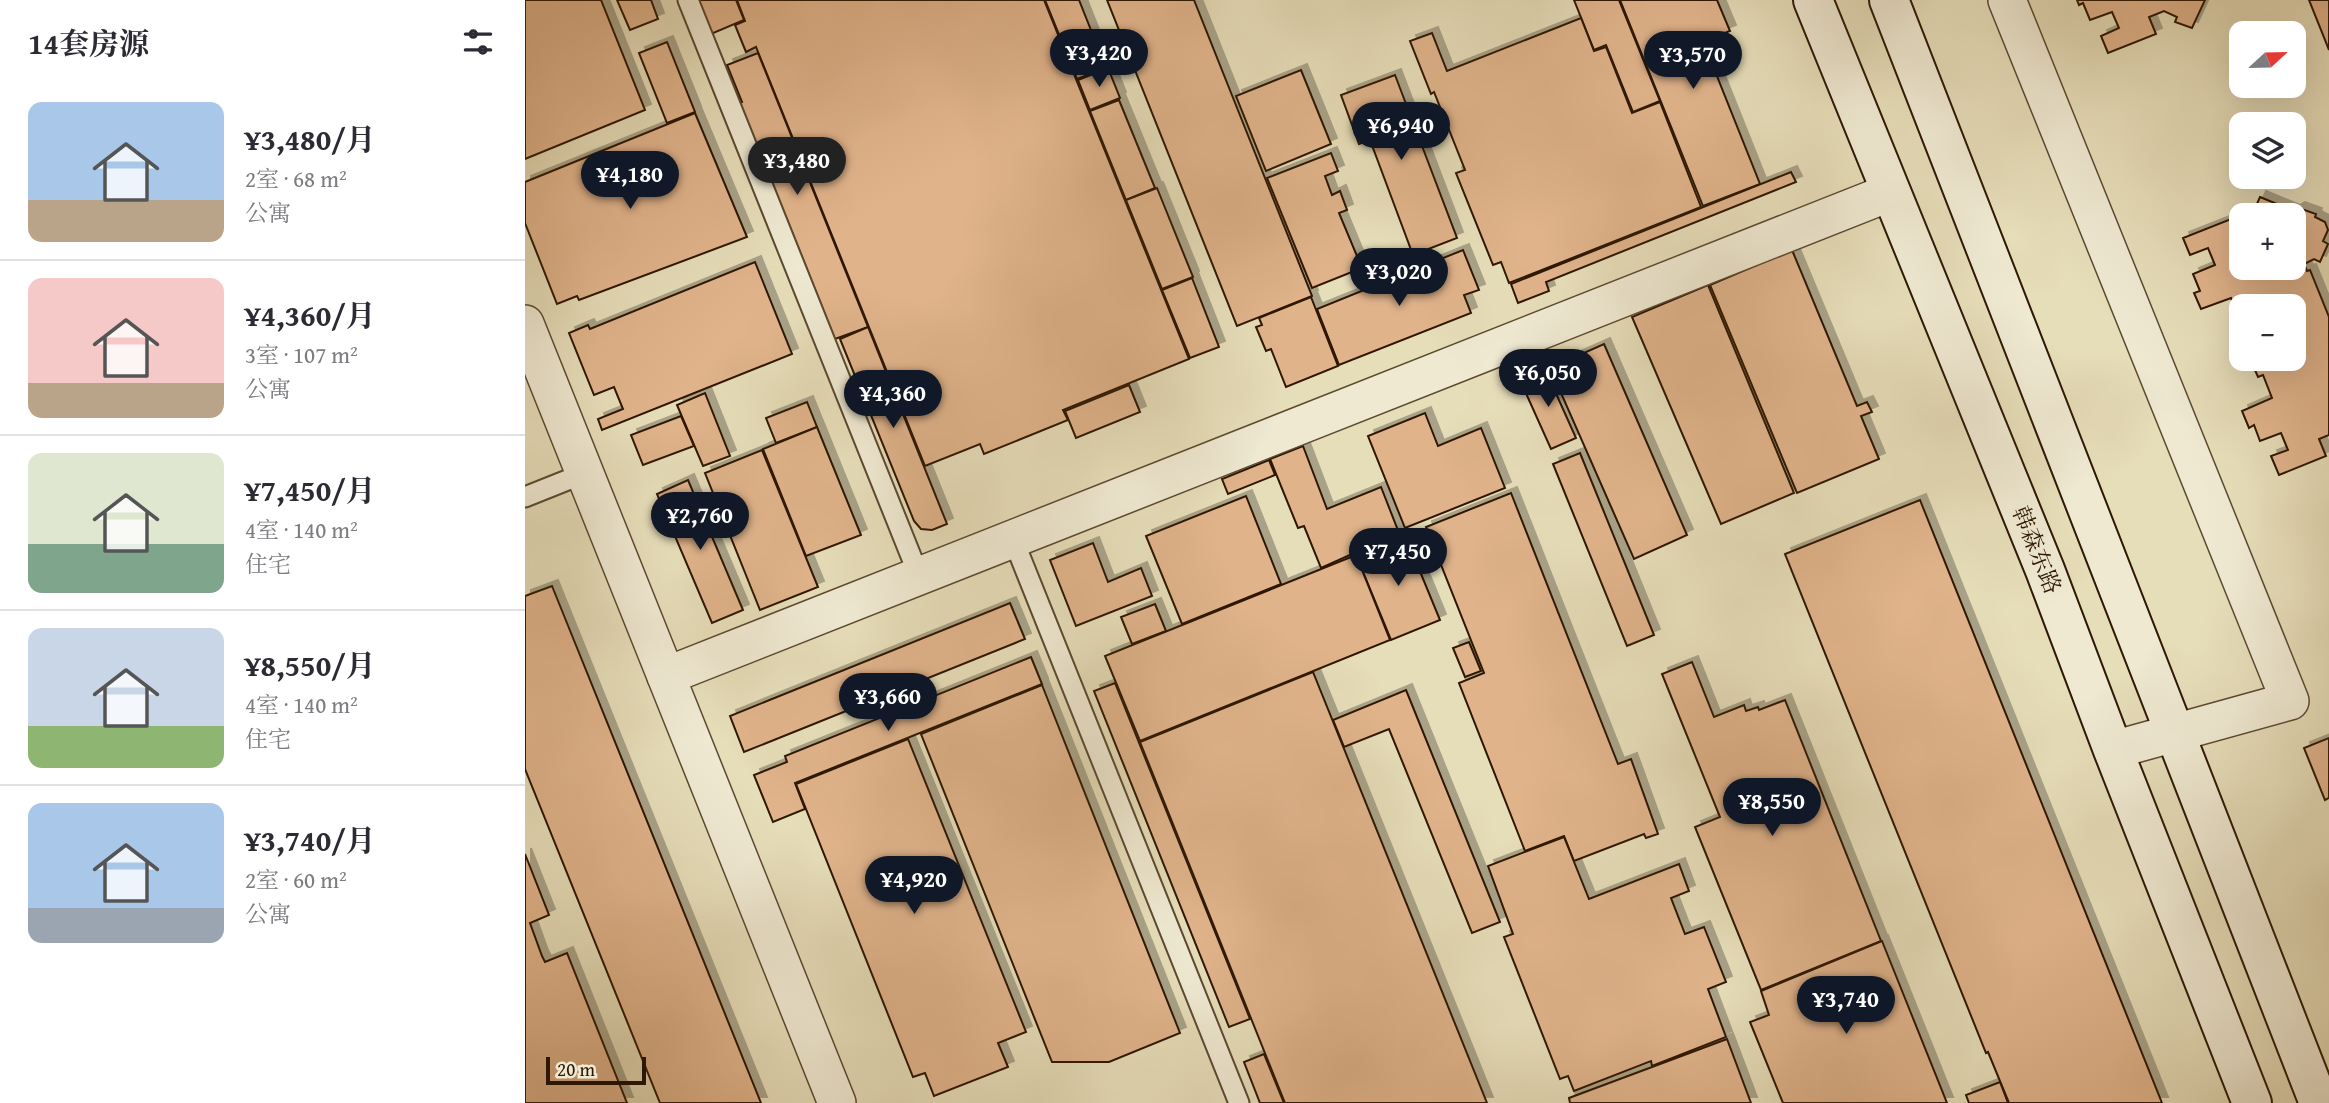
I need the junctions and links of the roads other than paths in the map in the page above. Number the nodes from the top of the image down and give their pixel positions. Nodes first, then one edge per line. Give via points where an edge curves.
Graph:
1 (688, 0) edge
2 (1813, 0) edge
3 (1889, 0) edge
4 (2007, 0) edge
5 (1891, 192) junction
6 (525, 324) edge
7 (585, 473) junction
8 (525, 497) edge
9 (1013, 539) junction
10 (919, 576) junction
11 (666, 676) junction
12 (2175, 734) junction
13 (2113, 750) junction
14 (837, 1103) edge
15 (1239, 1103) edge
16 (2252, 1103) edge
17 (2319, 1103) edge

1 - 10 lane
2 - 5 main road, 韩森东路
3 - 12 main road
4 - 12 street via 2290,701
5 - 9 street
5 - 13 main road, 韩森东路
6 - 7 street
7 - 8 lane
7 - 11 street
9 - 10 street
9 - 15 lane
10 - 11 street
11 - 14 street
12 - 13 street
12 - 17 main road
13 - 16 main road, 韩森东路

